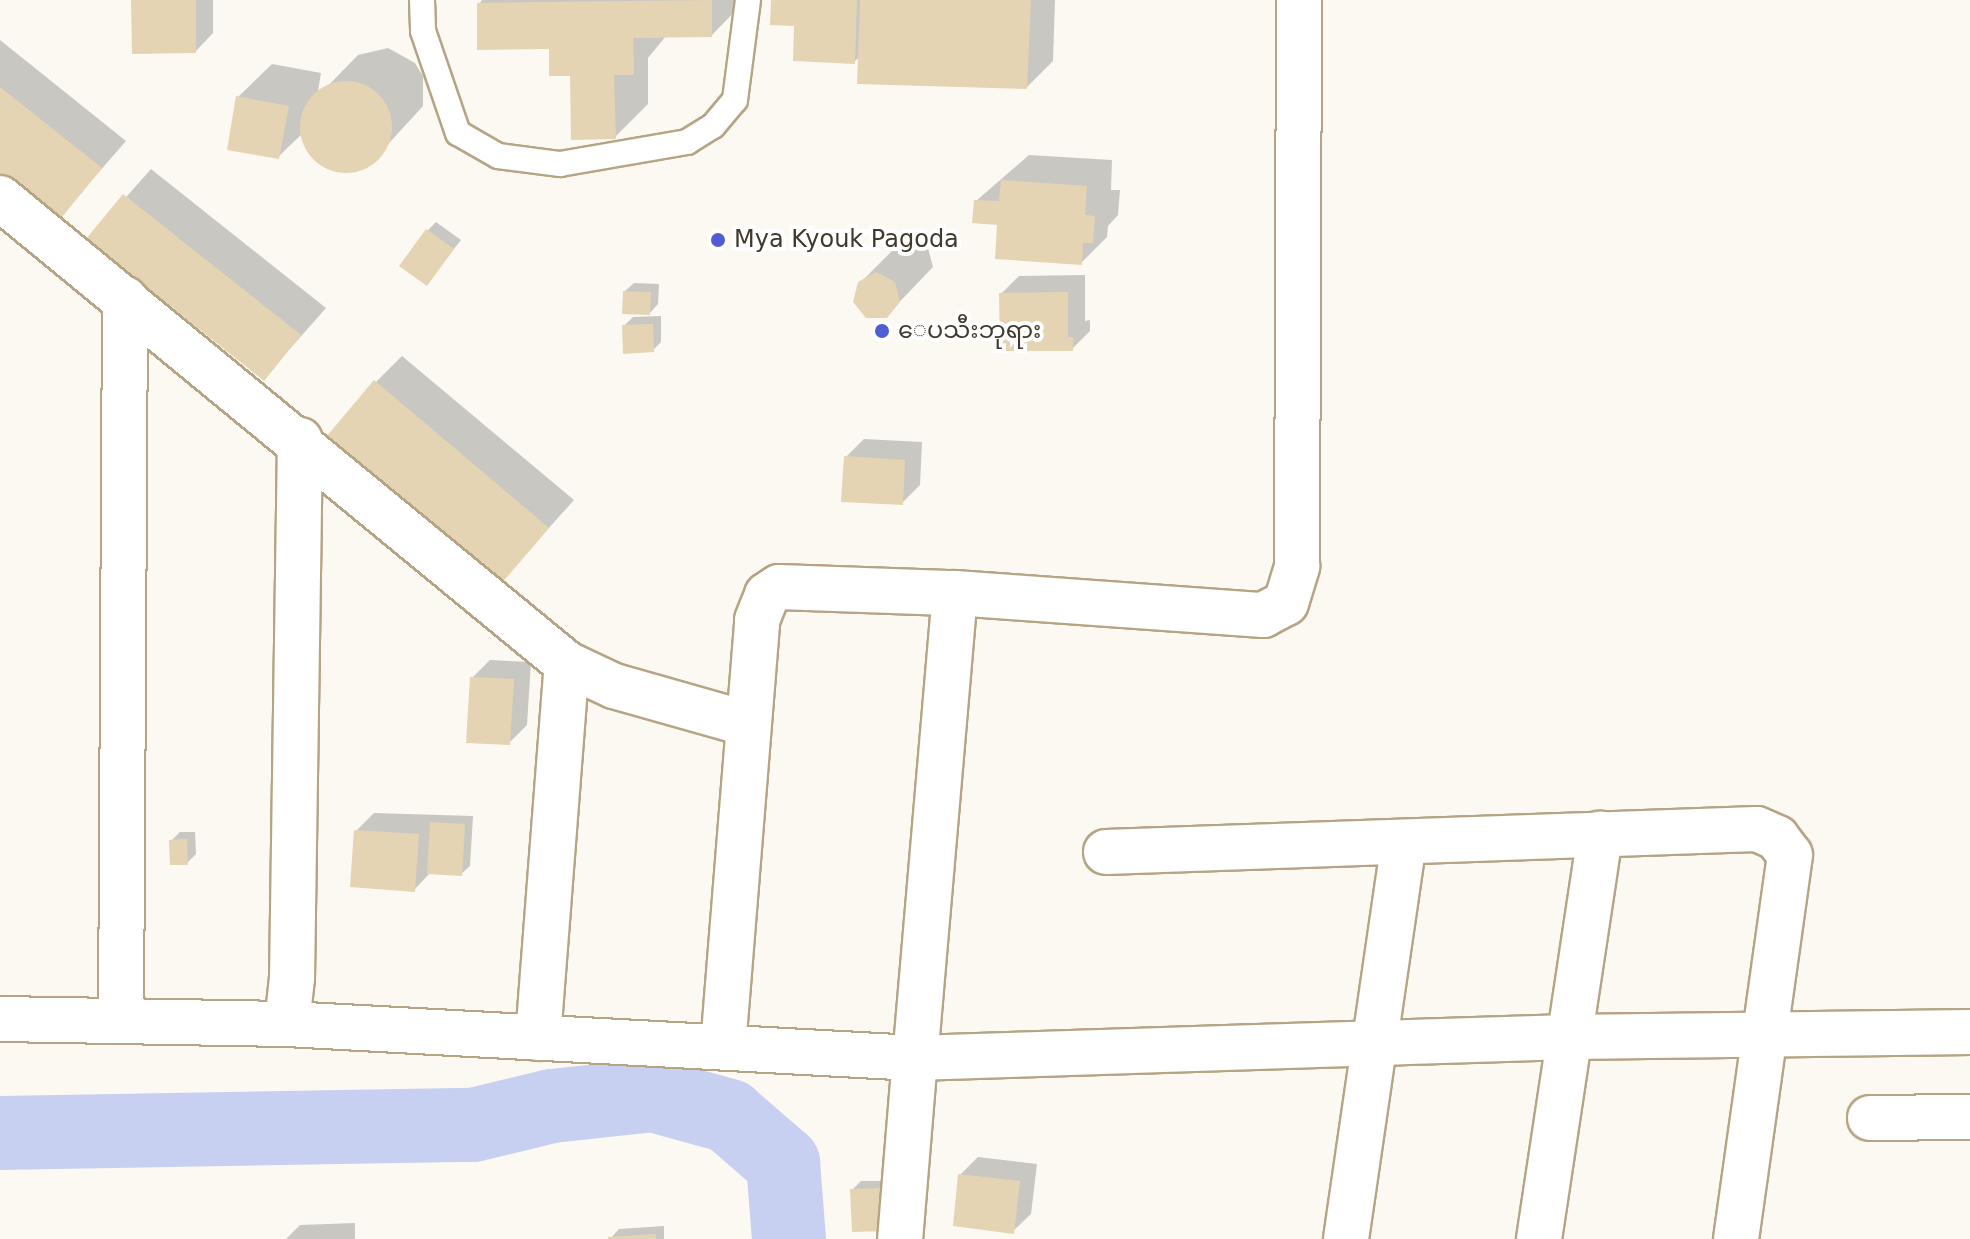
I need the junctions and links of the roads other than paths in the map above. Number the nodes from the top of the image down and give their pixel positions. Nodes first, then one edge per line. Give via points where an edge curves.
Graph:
1 (422, 0) edge
2 (748, 0) edge
3 (1299, 0) edge
4 (0, 198) edge
5 (125, 299) junction
6 (300, 440) junction
7 (955, 593) junction
8 (567, 664) junction
9 (748, 724) junction
10 (1600, 834) junction
11 (1404, 842) junction
12 (1106, 852) dead end
13 (0, 1019) edge
14 (121, 1021) junction
15 (287, 1024) junction
16 (1970, 1032) edge
17 (1765, 1035) junction
18 (1569, 1037) junction
19 (538, 1038) junction
20 (1374, 1044) junction
21 (723, 1047) junction
22 (915, 1058) junction
23 (1970, 1117) edge
24 (1870, 1118) dead end
25 (900, 1239) edge
26 (1346, 1239) edge
27 (1539, 1239) edge
28 (1736, 1239) edge

1 - 2 lane via 423,31 458,133 498,156 560,164 687,142 713,126 735,100
3 - 7 street via 1297,566 1286,603 1263,615
4 - 5 street
5 - 6 street
5 - 14 street
6 - 8 street
6 - 15 street
7 - 9 street via 779,587 767,595 757,620
7 - 22 street
8 - 9 street via 614,686
8 - 19 street
9 - 21 street
10 - 11 street
10 - 17 street via 1757,829 1777,838 1790,855
10 - 18 street
11 - 12 street
11 - 20 street
13 - 14 street
14 - 15 street
15 - 19 street
16 - 17 street
17 - 18 street
17 - 28 street
18 - 20 street
18 - 27 street
19 - 21 street
20 - 22 street
20 - 26 street
21 - 22 street
22 - 25 street
23 - 24 street

